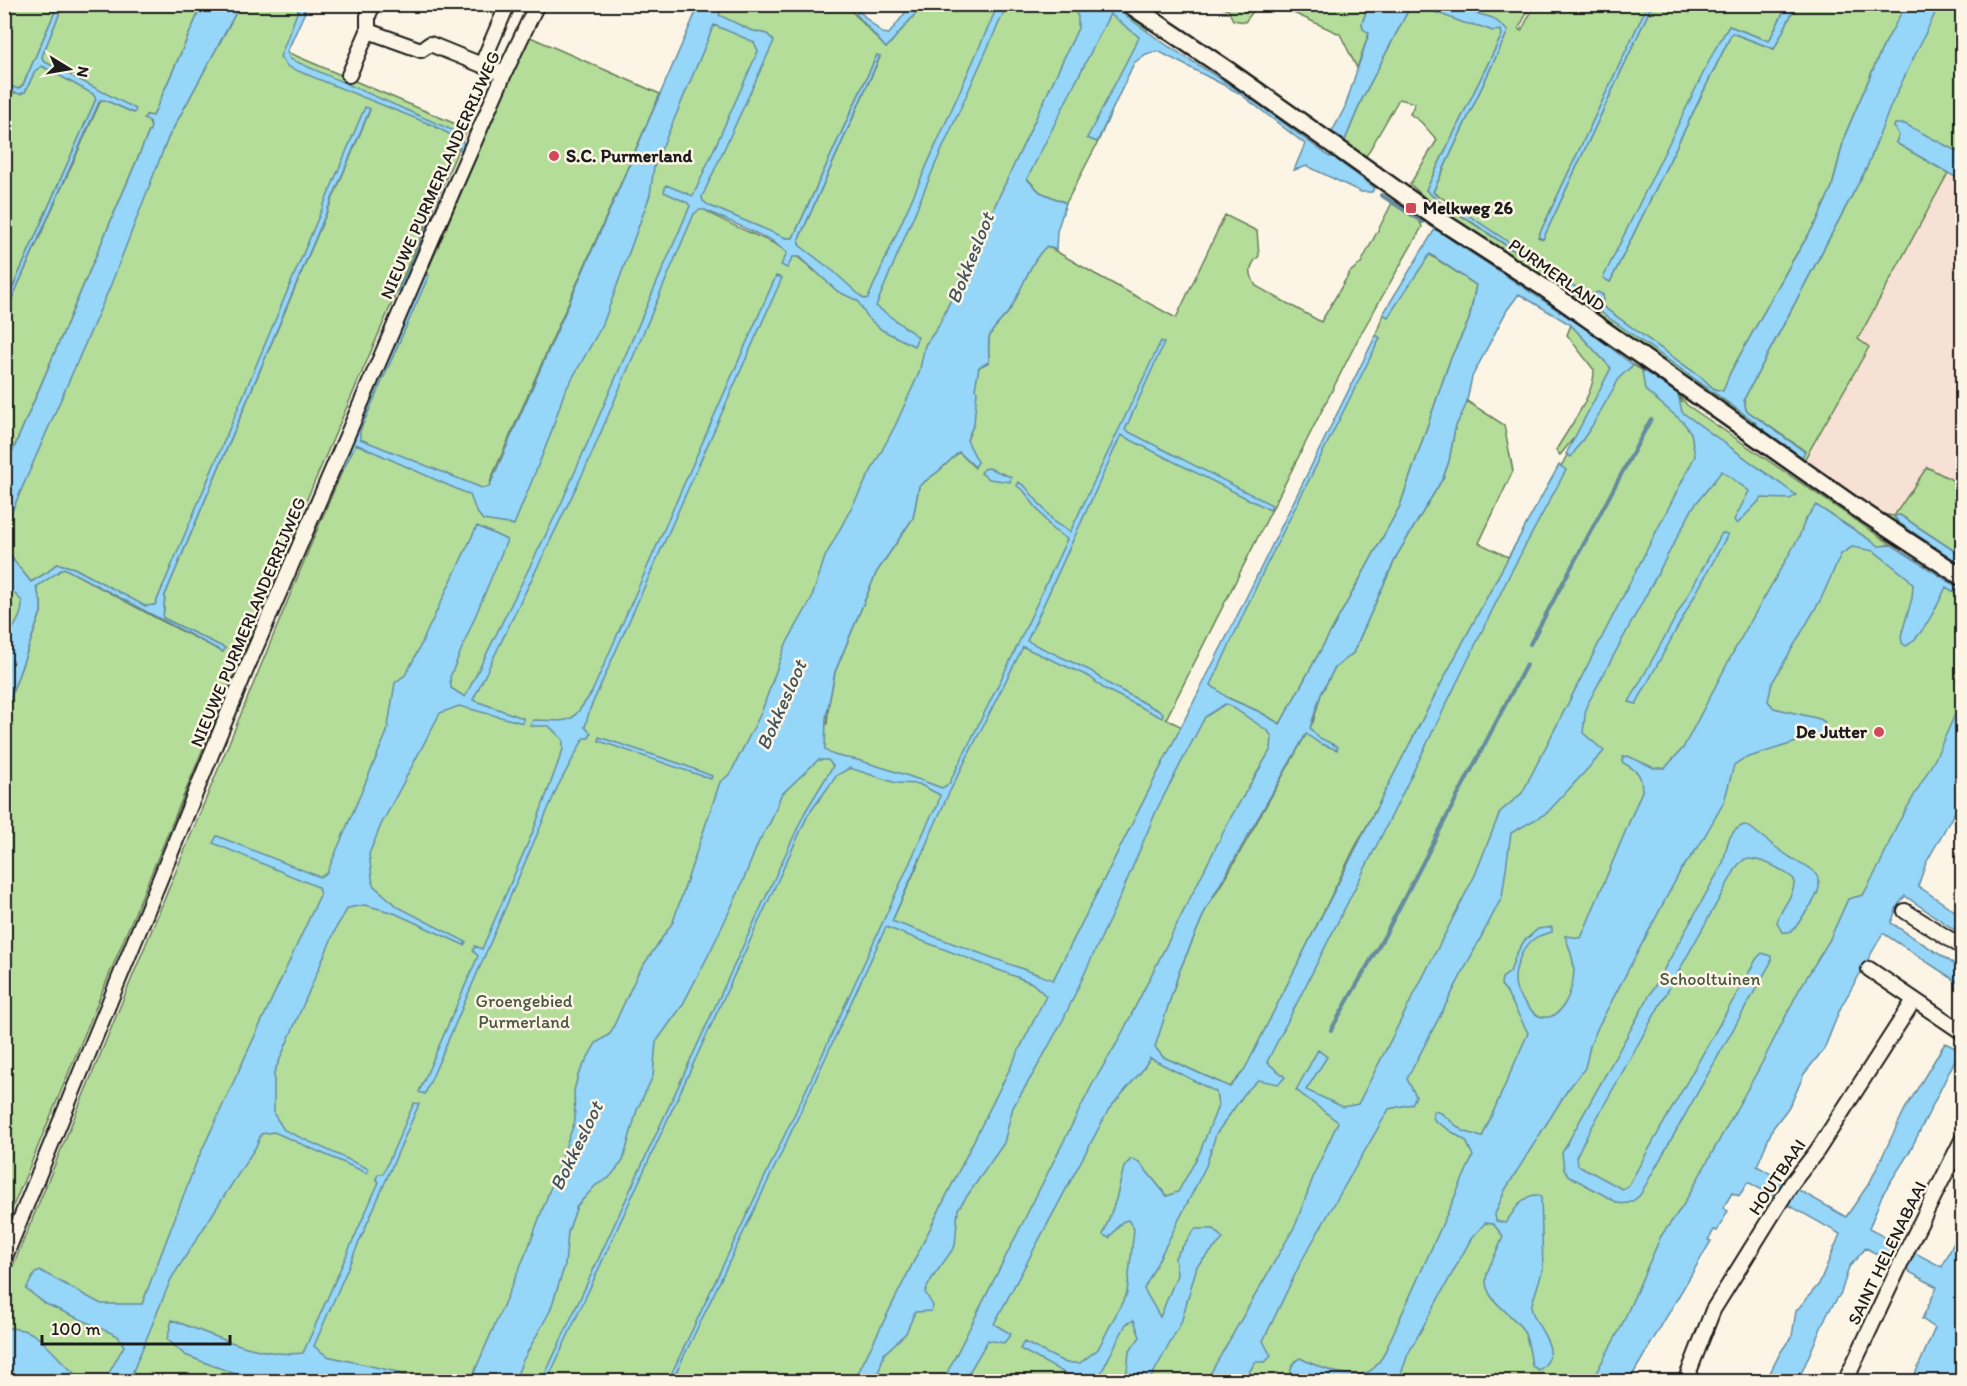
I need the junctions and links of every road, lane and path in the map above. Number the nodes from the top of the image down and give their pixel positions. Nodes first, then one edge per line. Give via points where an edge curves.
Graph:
1 (373, 4) edge
2 (537, 4) edge
3 (1129, 4) edge
4 (503, 6) edge
5 (368, 31) junction
6 (482, 64) junction
7 (504, 74) junction
8 (349, 75) dead end
9 (1962, 577) edge
10 (1905, 911) dead end
11 (1961, 940) edge
12 (1869, 969) dead end
13 (1914, 1000) junction
14 (1962, 1032) edge
15 (1962, 1140) edge
16 (4, 1258) edge
17 (1685, 1382) edge
18 (1845, 1382) edge

1 - 5 street
2 - 7 street, NIEUWE PURMERLANDERRIJWEG
3 - 9 street, PURMERLAND
4 - 6 street
5 - 6 street via 421,50 430,45
5 - 8 street
6 - 7 street
7 - 16 street, NIEUWE PURMERLANDERRIJWEG via 245,672
10 - 11 street
12 - 13 street
13 - 14 street
13 - 17 street, HOUTBAAI via 1713,1310
15 - 18 street, SAINT HELENABAAI

